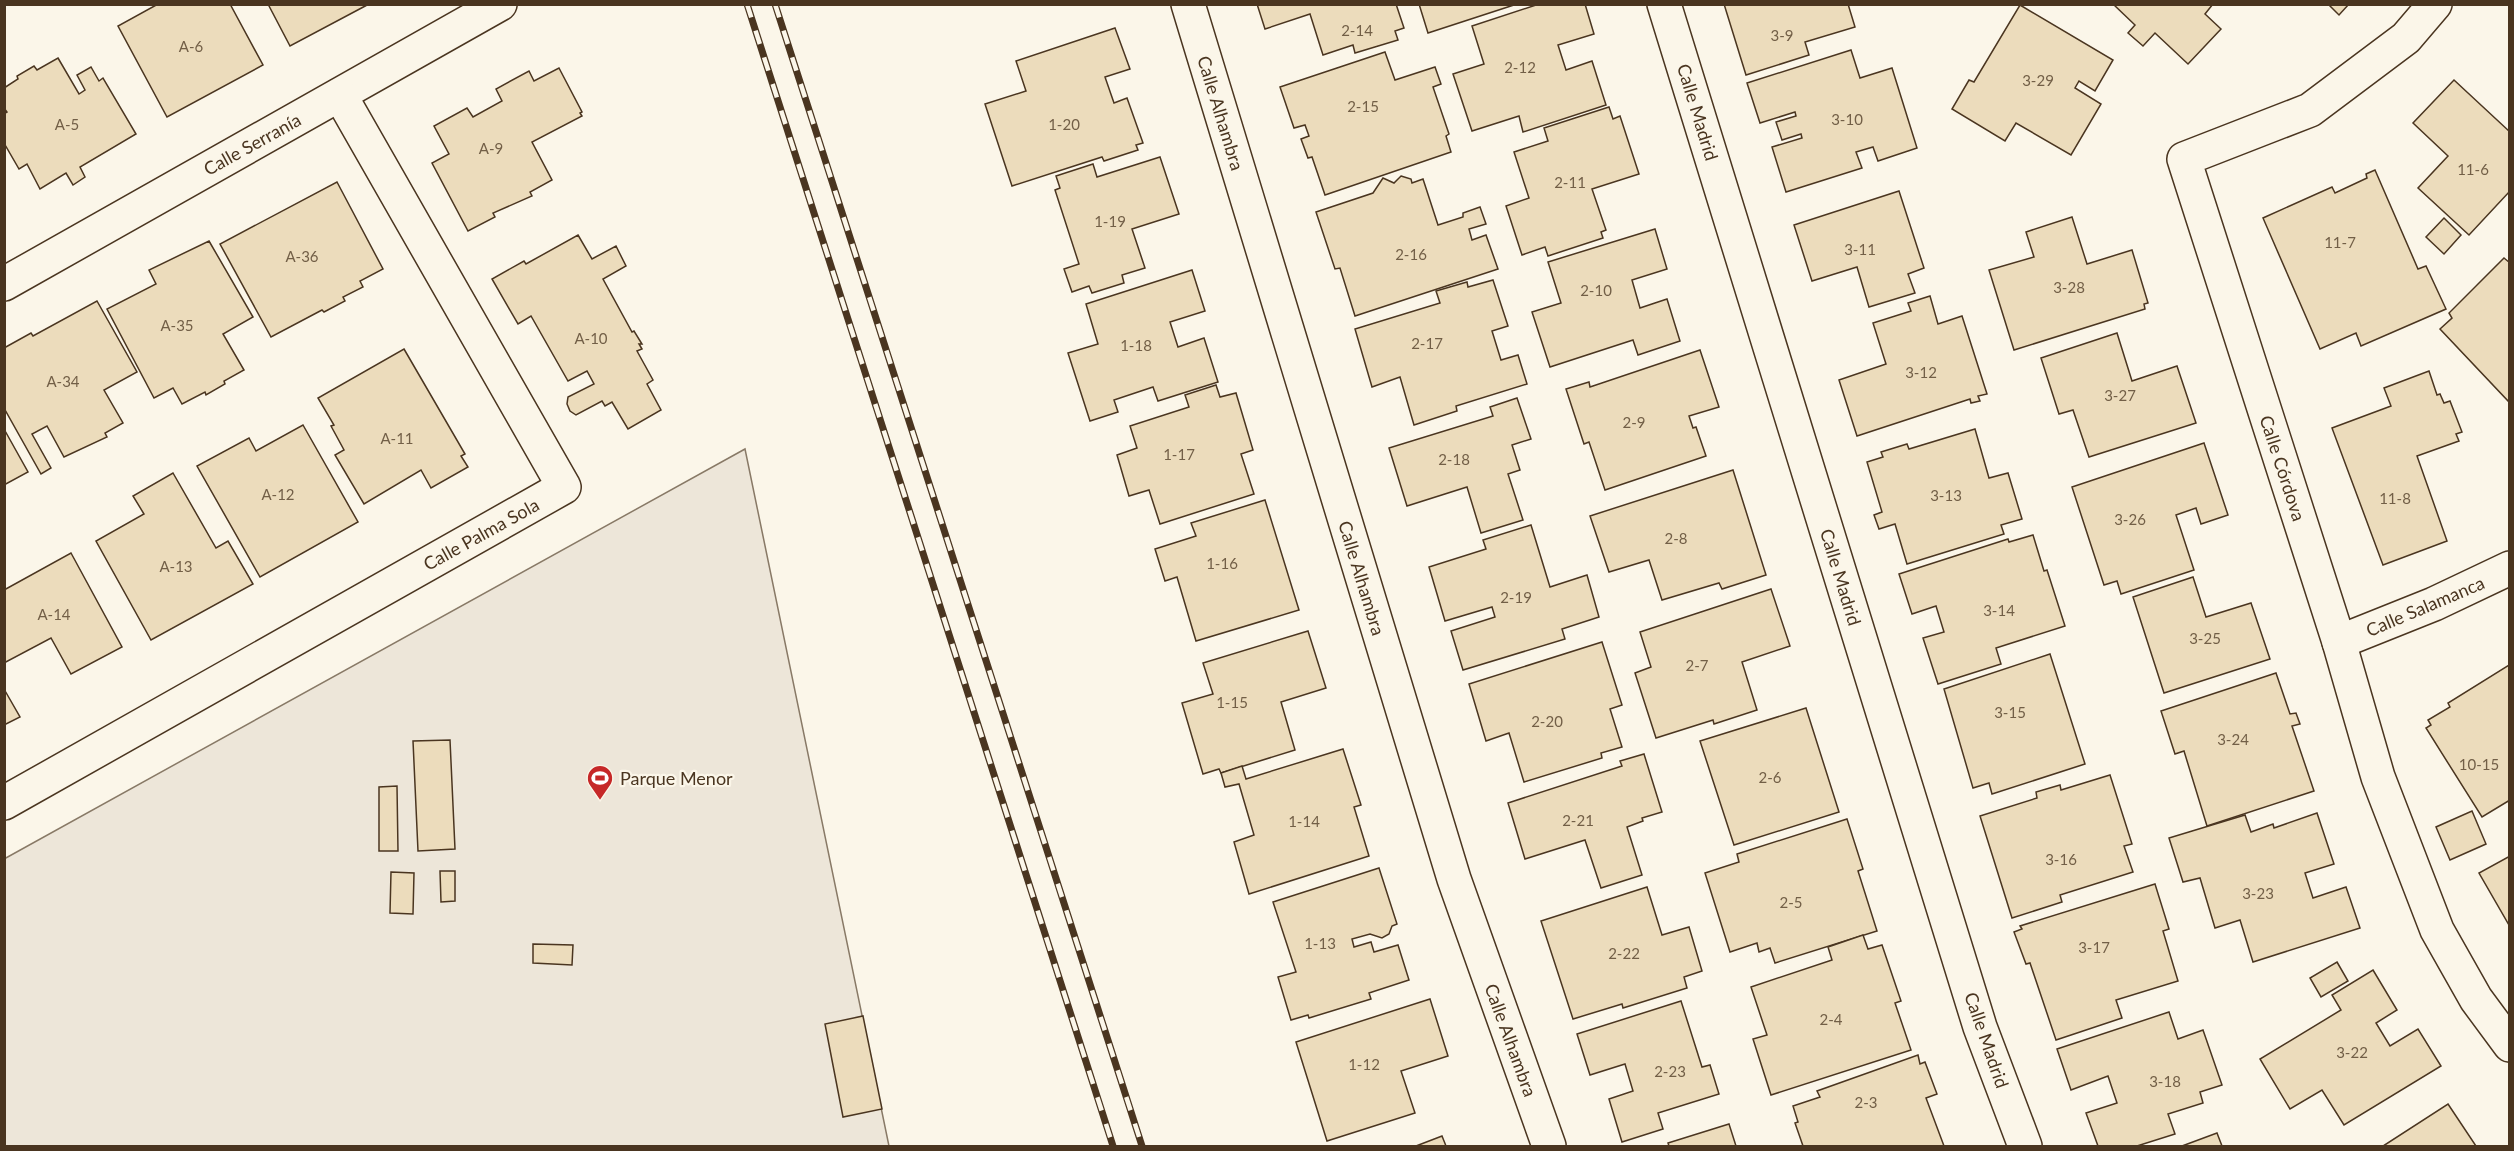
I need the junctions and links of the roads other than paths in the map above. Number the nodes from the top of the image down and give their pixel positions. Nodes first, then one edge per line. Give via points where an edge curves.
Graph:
1 (500, 4) edge
2 (1188, 4) edge
3 (1665, 4) edge
4 (2435, 4) edge
5 (340, 95) junction
6 (8, 274) edge
7 (2510, 568) edge
8 (2339, 642) junction
9 (4, 802) edge
10 (2510, 1045) edge
11 (1549, 1146) edge
12 (2025, 1146) edge

1 - 5 street, Calle Serranía
2 - 11 street, Calle Alhambra via 1454,879
3 - 12 street, Calle Madrid via 1980,1027
4 - 8 street, Calle Córdova via 2406,38 2310,110 2184,159
5 - 6 street, Calle Serranía
5 - 9 street, Calle Palma Sola via 564,487
7 - 8 street, Calle Salamanca
8 - 10 street, Calle Córdova via 2378,777 2437,930 2476,999

